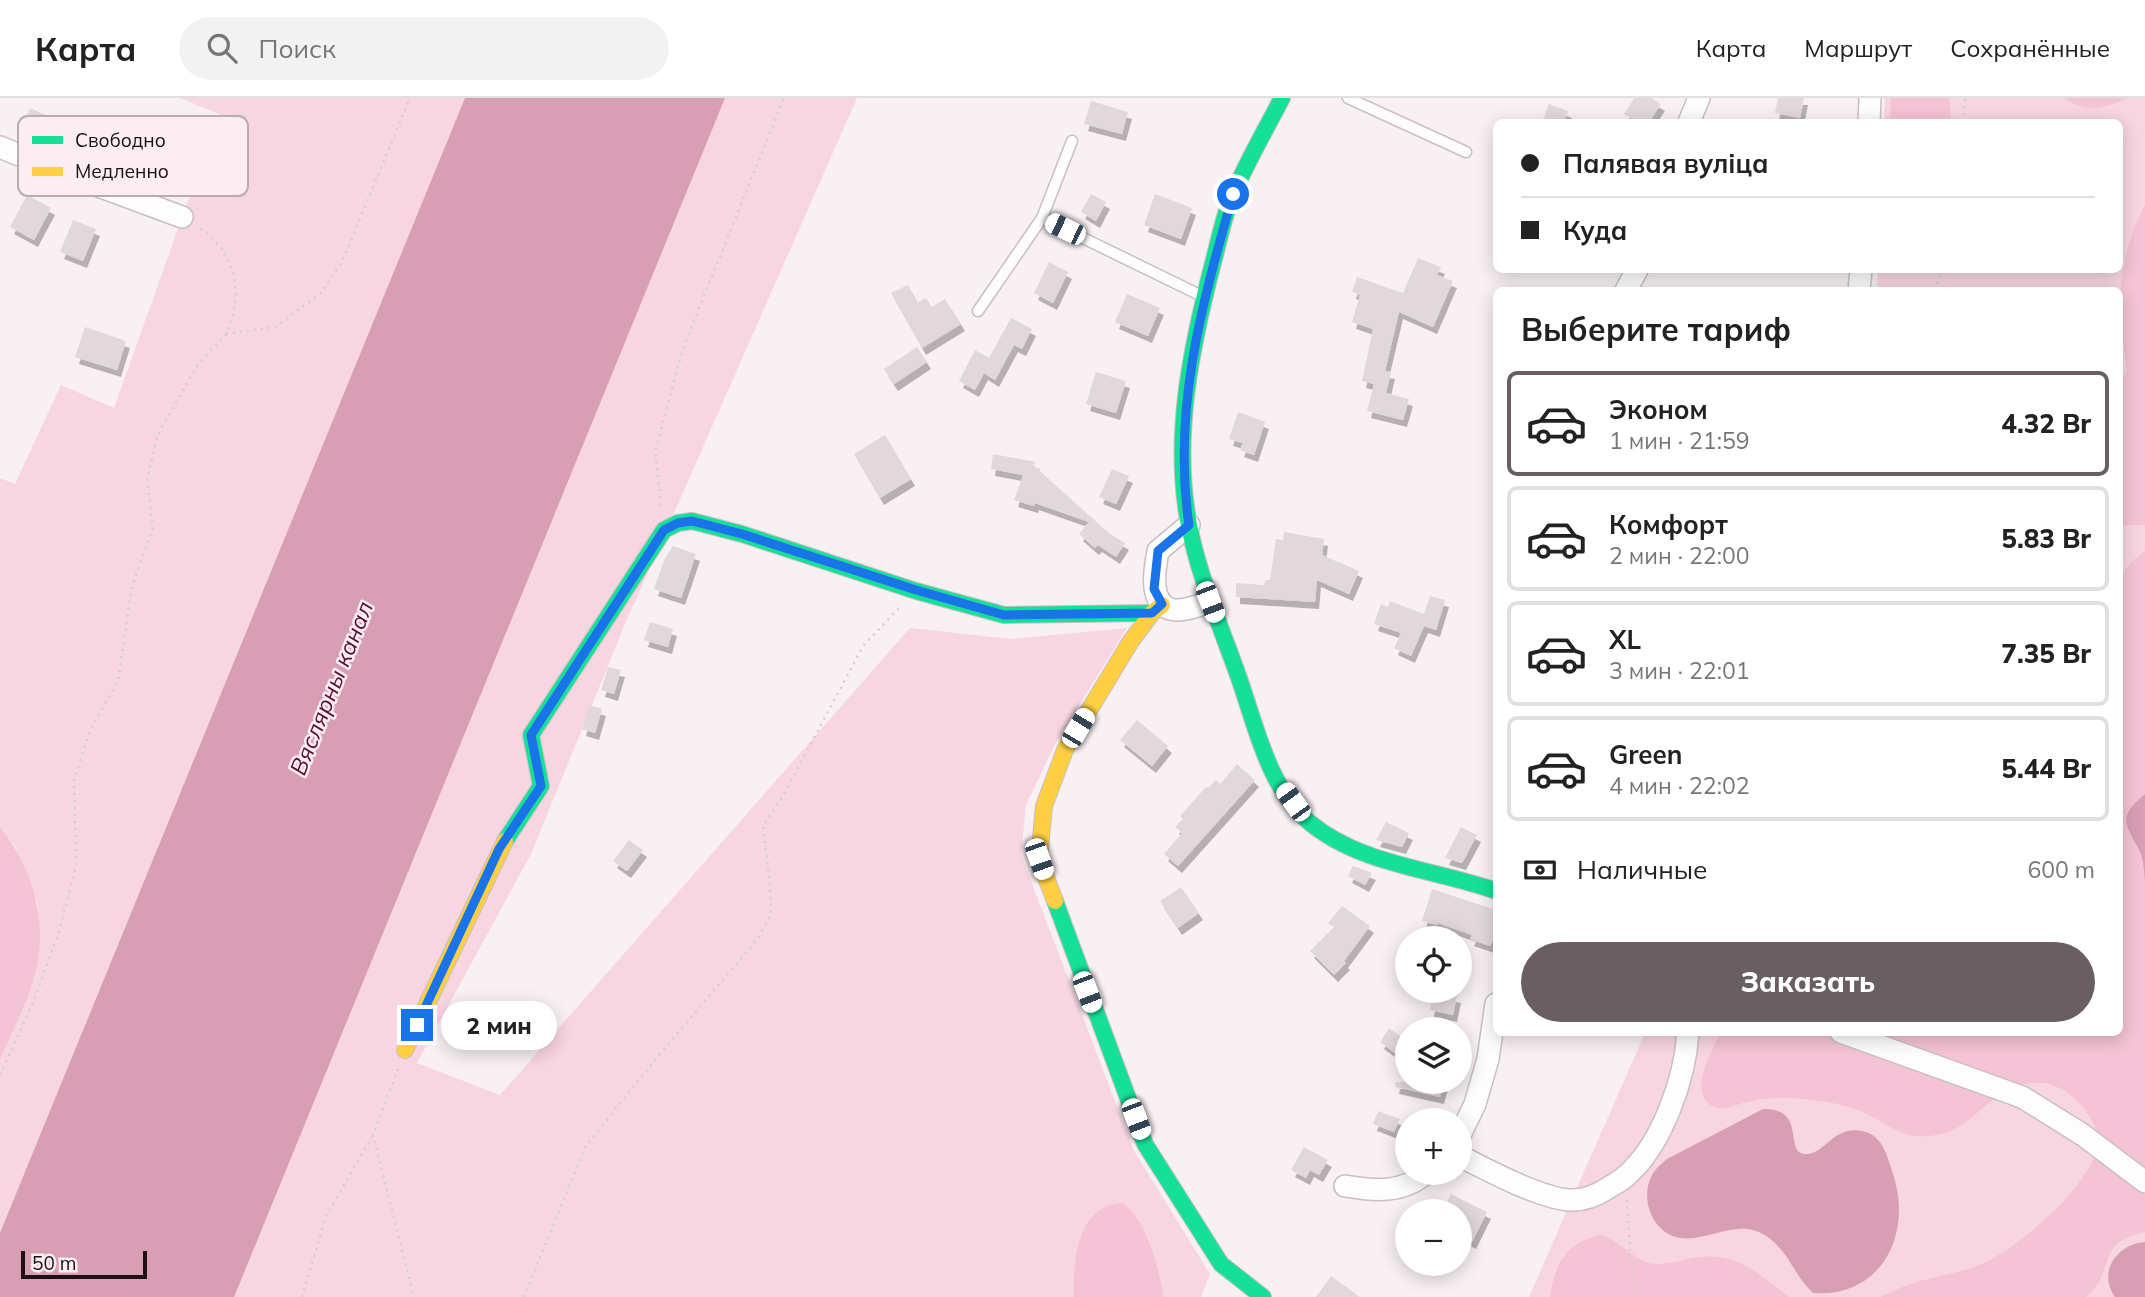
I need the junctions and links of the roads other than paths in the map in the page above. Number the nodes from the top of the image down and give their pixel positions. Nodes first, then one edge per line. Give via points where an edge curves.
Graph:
1 (1282, 98) edge
2 (1348, 98) edge
3 (1699, 98) edge
4 (1870, 98) edge
5 (1690, 119) edge
6 (1869, 119) edge
7 (1072, 141) dead end
8 (0, 147) edge
9 (1466, 152) dead end
10 (18, 155) edge
11 (125, 196) edge
12 (182, 217) road end
13 (1042, 218) junction
14 (1204, 297) junction
15 (978, 311) dead end
16 (1189, 525) junction
17 (1210, 602) junction
18 (1157, 609) junction
19 (1493, 890) edge
20 (1493, 1025) edge
21 (1688, 1036) edge
22 (1852, 1036) edge
23 (405, 1050) road end
24 (1472, 1108) edge
25 (1472, 1161) edge
26 (2145, 1182) edge
27 (1405, 1185) edge
28 (1345, 1186) dead end
29 (1263, 1297) edge

1 - 14 street via 1233,194
2 - 9 lane
3 - 5 street
4 - 6 street
7 - 13 lane
8 - 10 street
11 - 12 street
13 - 14 lane
13 - 15 lane
14 - 16 street via 1187,384 1184,457
16 - 17 street
16 - 18 street via 1158,551
17 - 18 street
17 - 19 street via 1280,785 1306,820 1332,839 1380,861
18 - 23 street via 1004,615 692,521 664,530 531,735 541,786 499,849
18 - 29 street via 1131,641 1065,750 1044,806 1039,859 1145,1144 1221,1264
20 - 24 street via 1488,1059
21 - 25 street via 1687,1055 1653,1143 1626,1176 1593,1197 1568,1200
22 - 26 street via 2022,1097
27 - 28 street via 1376,1192

